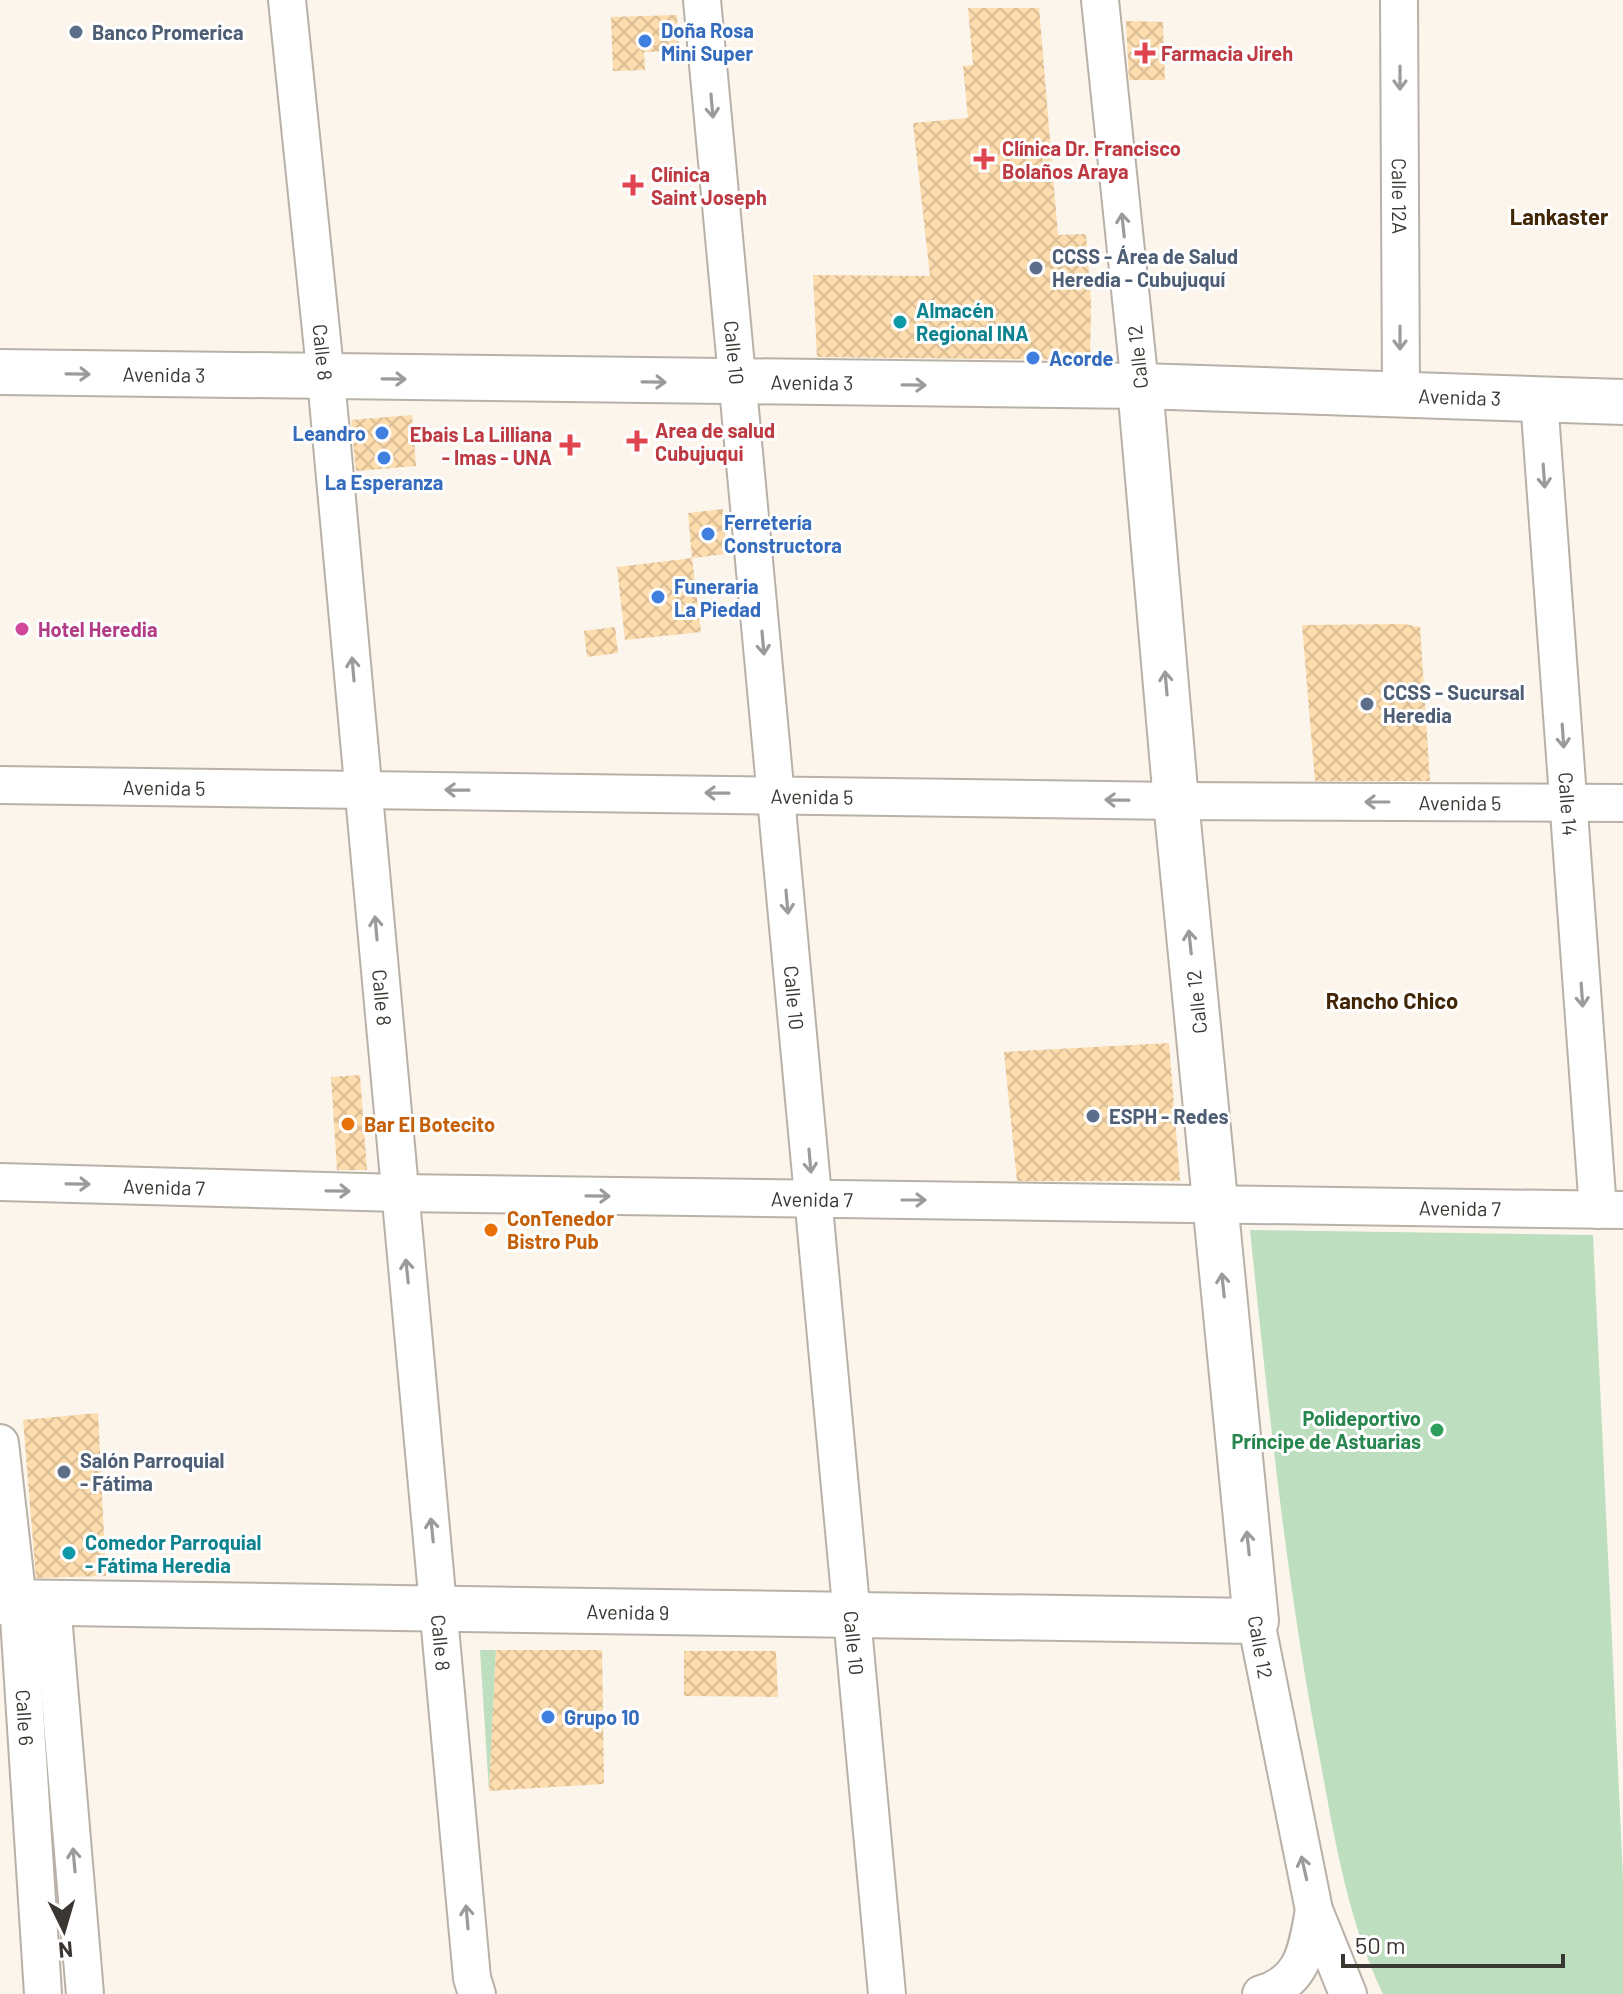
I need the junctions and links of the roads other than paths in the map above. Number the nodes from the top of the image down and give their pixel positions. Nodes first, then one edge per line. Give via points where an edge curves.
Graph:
1 (287, 0) edge
2 (702, 0) edge
3 (1100, 0) edge
4 (1399, 0) edge
5 (0, 372) edge
6 (326, 379) junction
7 (738, 383) junction
8 (1140, 386) junction
9 (1401, 394) junction
10 (1539, 399) junction
11 (1623, 402) edge
12 (0, 785) edge
13 (364, 789) junction
14 (777, 793) junction
15 (1176, 801) junction
16 (1568, 803) junction
17 (1623, 803) edge
18 (0, 1182) edge
19 (399, 1193) junction
20 (813, 1200) junction
21 (1215, 1202) junction
22 (1610, 1210) edge
23 (0, 1443) edge
24 (23, 1602) edge
25 (440, 1607) junction
26 (852, 1616) junction
27 (1256, 1621) junction
28 (1314, 1910) junction
29 (43, 1994) edge
30 (85, 1994) edge
31 (477, 1994) edge
32 (887, 1994) edge
33 (1261, 1994) edge
34 (1348, 1994) edge

1 - 6 street, Calle 8
2 -> 7 street, Calle 10
8 -> 3 street, Calle 12
4 -> 9 street, Calle 12A
5 -> 6 street, Avenida 3
6 -> 7 street, Avenida 3
13 -> 6 street, Calle 8
7 -> 8 street, Avenida 3
7 -> 14 street, Calle 10
8 - 9 street, Avenida 3
15 -> 8 street, Calle 12
9 - 10 street, Avenida 3
10 - 11 street, Avenida 3
10 -> 16 street, Calle 14
12 - 13 street, Avenida 5
14 -> 13 street, Avenida 5
19 -> 13 street, Calle 8
15 -> 14 street, Avenida 5
14 -> 20 street, Calle 10
16 -> 15 street, Avenida 5
21 -> 15 street, Calle 12
16 - 17 street, Avenida 5
16 -> 22 street, Calle 14
18 -> 19 street, Avenida 7
19 -> 20 street, Avenida 7
25 -> 19 street, Calle 8
20 -> 21 street, Avenida 7
20 - 26 street, Calle 10
21 - 22 street, Avenida 7
27 -> 21 street, Calle 12
23 - 24 street, Calle 6
24 - 25 street, Avenida 9
24 - 29 street, Calle 6
30 -> 24 street, Calle 6
25 - 26 street, Avenida 9
31 -> 25 street, Calle 8
26 - 27 street, Avenida 9
26 - 32 street, Calle 10
28 -> 27 street, Calle 12
28 - 33 street via 1304,1962 1276,1990
28 - 34 street, Calle 12

